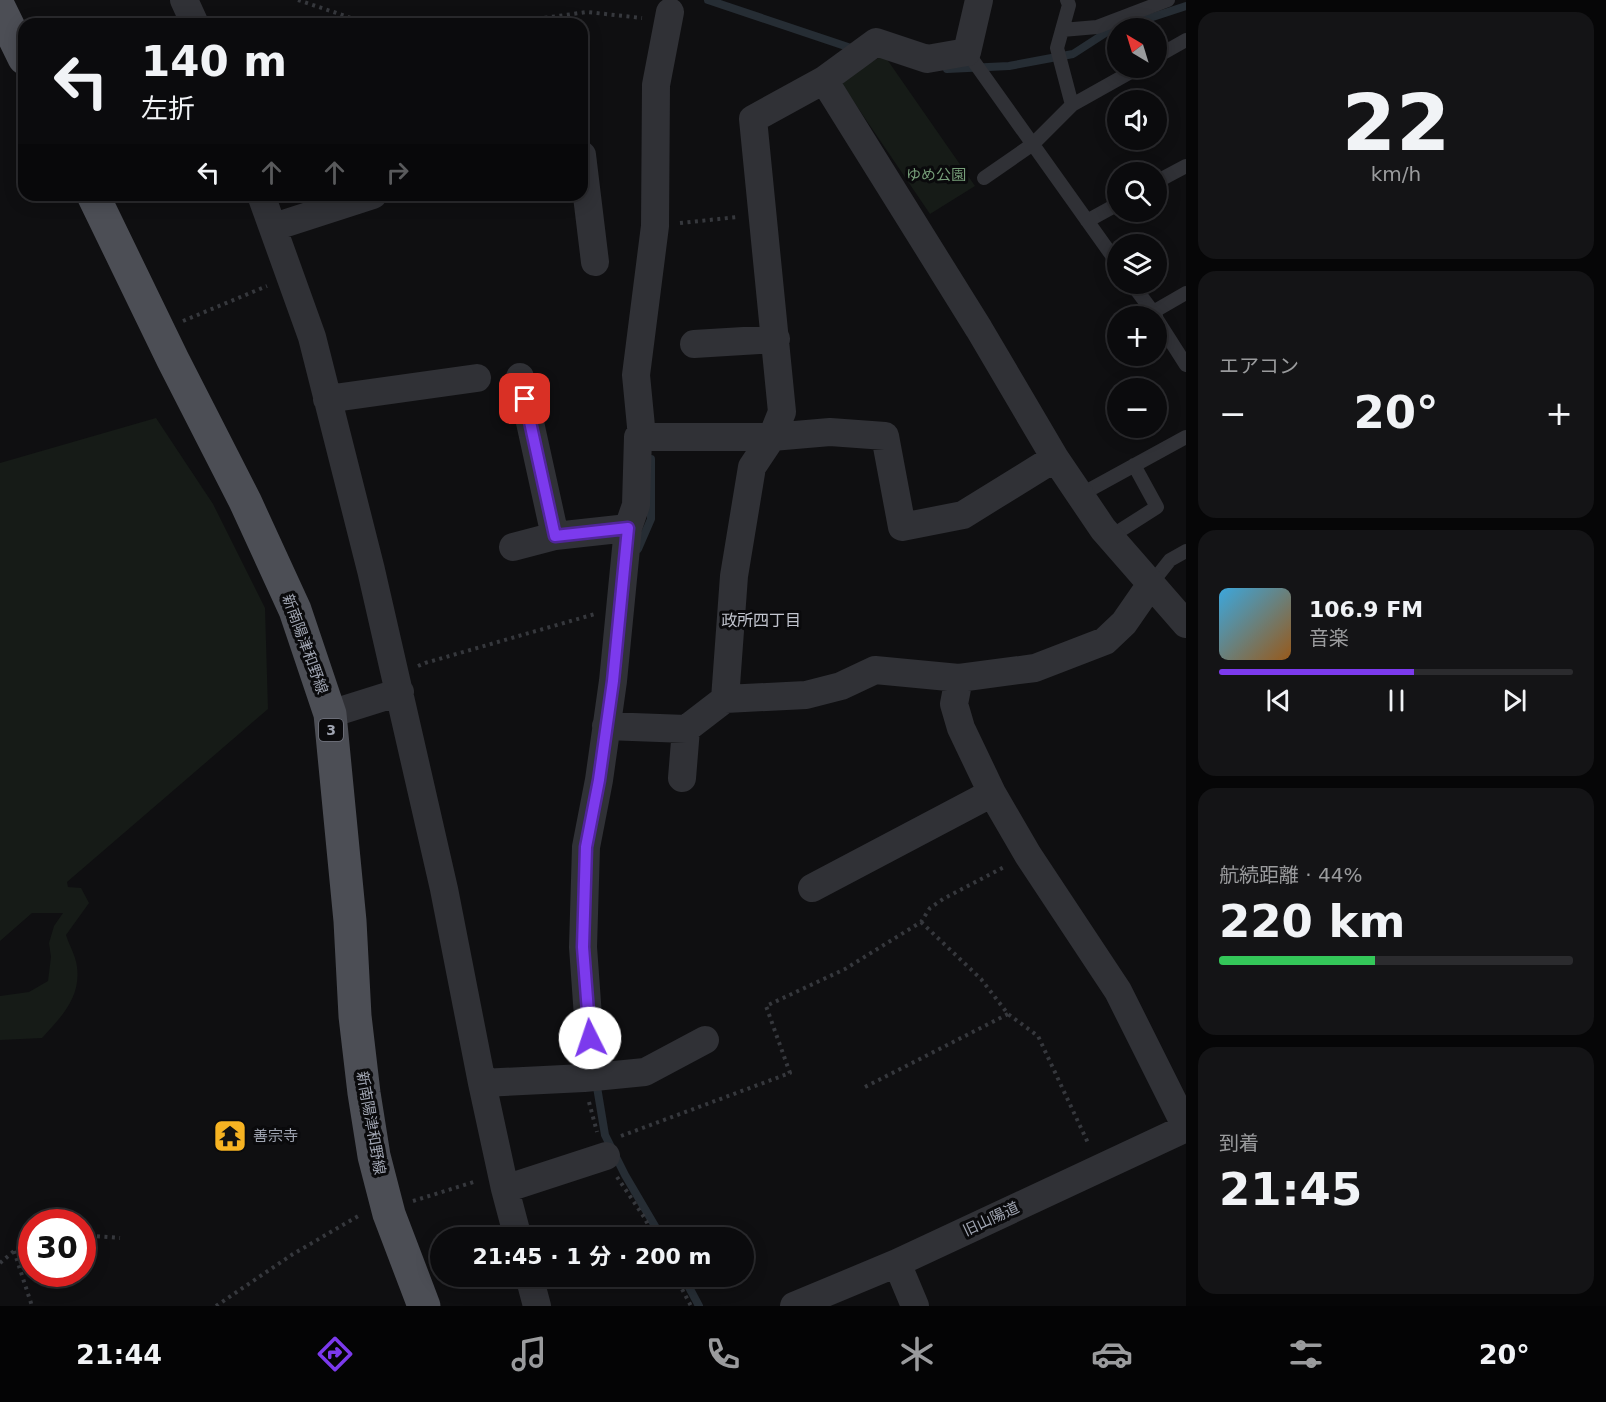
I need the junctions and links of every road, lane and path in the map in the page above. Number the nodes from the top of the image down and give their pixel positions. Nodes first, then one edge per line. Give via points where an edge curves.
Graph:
1 (184, 0) edge
2 (298, 0) edge
3 (979, 0) edge
4 (1066, 0) edge
5 (1168, 0) edge
6 (306, 1) edge
7 (0, 9) edge
8 (669, 17) joint
9 (192, 18) edge
10 (353, 18) edge
11 (544, 18) edge
12 (1062, 30) junction
13 (1186, 40) edge
14 (18, 46) edge
15 (1167, 51) edge
16 (967, 52) junction
17 (1120, 78) edge
18 (824, 80) junction
19 (1072, 105) junction
20 (1033, 144) junction
21 (1186, 166) edge
22 (1167, 176) edge
23 (984, 178) dead end
24 (96, 201) edge
25 (263, 201) edge
26 (355, 201) edge
27 (588, 201) edge
28 (1107, 210) edge
29 (763, 214) junction
30 (1087, 221) junction
31 (655, 226) junction
32 (274, 227) junction
33 (1107, 249) edge
34 (595, 262) dead end
35 (291, 276) junction
36 (1186, 292) edge
37 (1167, 307) edge
38 (182, 322) dead end
39 (1167, 335) edge
40 (776, 339) junction
41 (694, 344) dead end
42 (1186, 365) edge
43 (464, 373) dead end
44 (520, 377) dead end
45 (327, 399) junction
46 (772, 436) junction
47 (642, 437) junction
48 (1186, 437) edge
49 (1055, 458) junction
50 (1134, 465) junction
51 (1080, 495) junction
52 (628, 528) junction
53 (555, 536) junction
54 (1110, 537) junction
55 (513, 547) dead end
56 (1186, 551) edge
57 (1151, 584) junction
58 (619, 614) junction
59 (1186, 624) edge
60 (959, 678) junction
61 (398, 685) junction
62 (725, 699) junction
63 (330, 714) junction
64 (606, 726) junction
65 (686, 729) junction
66 (682, 778) dead end
67 (992, 793) junction
68 (1028, 855) junction
69 (812, 888) dead end
70 (921, 922) junction
71 (1008, 1014) junction
72 (705, 1040) dead end
73 (584, 1078) junction
74 (482, 1083) junction
75 (865, 1087) dead end
76 (1186, 1128) edge
77 (609, 1148) joint
78 (1100, 1168) junction
79 (503, 1181) junction
80 (409, 1202) dead end
81 (366, 1212) dead end
82 (515, 1227) edge
83 (96, 1236) edge
84 (120, 1238) dead end
85 (18, 1249) edge
86 (14, 1251) junction
87 (0, 1263) edge
88 (897, 1263) junction
89 (532, 1287) edge
90 (680, 1287) edge
91 (32, 1306) edge
92 (216, 1306) edge
93 (424, 1306) edge
94 (537, 1306) edge
95 (690, 1306) edge
96 (794, 1306) edge
97 (915, 1306) edge

1 - 9 street
2 - 6 path
3 - 16 street
4 - 12 lane via 1069,5
5 - 12 lane via 1097,27
6 - 10 path
7 - 14 main road
8 - 11 path via 587,12
8 - 31 street via 656,85
12 - 19 lane via 1057,48
13 - 15 lane
16 - 18 street via 927,59 876,42
16 - 20 lane
17 - 19 lane
18 - 29 street via 753,119
18 - 49 street
19 - 20 lane
20 - 23 lane
20 - 30 lane
21 - 22 lane
24 - 63 main road, 新南陽津和野線 / 3 via 295,610
25 - 32 street
26 - 32 street
27 - 34 street
28 - 30 lane
29 - 31 path
29 - 40 street
30 - 33 lane
31 - 47 street via 636,375
32 - 35 street
35 - 38 path
35 - 45 street via 312,337
36 - 37 lane
39 - 42 lane
40 - 41 street
40 - 46 street via 782,412
43 - 45 street
44 - 53 street
45 - 61 street
46 - 47 street
46 - 49 street via 830,432 885,436 902,527 963,515
46 - 62 street via 752,467 735,576
47 - 52 street via 638,438 636,505
48 - 50 lane
49 - 51 street
50 - 51 lane
50 - 54 lane via 1157,507
51 - 54 street
52 - 53 street
52 - 58 street
53 - 55 street
54 - 57 street
56 - 57 lane via 1170,560
57 - 59 street
57 - 60 street via 1124,623 1105,641 1035,668
58 - 61 path via 590,614 425,663
58 - 64 street
60 - 62 street via 875,670 841,686 807,695
60 - 67 street via 954,704
61 - 63 street
61 - 74 street
62 - 65 street
63 - 93 main road, 新南陽津和野線 / 3 via 367,1114 389,1214
64 - 65 street
64 - 73 street via 586,847 583,947 591,1058
65 - 66 street
67 - 68 street
67 - 69 street
68 - 70 path via 943,899 930,908
68 - 76 street via 1118,991
70 - 71 path via 981,979
70 - 77 path via 845,969 766,1006 790,1073
71 - 75 path
71 - 78 path via 1038,1036
72 - 73 street via 645,1072
73 - 74 street
74 - 79 street
76 - 78 street, 旧山陽道
77 - 79 street
78 - 88 street, 旧山陽道
79 - 80 path
79 - 82 street
81 - 92 path via 293,1254
83 - 84 path
85 - 86 path
86 - 87 path
86 - 91 path
88 - 96 street, 旧山陽道
88 - 97 street
89 - 94 street
90 - 95 path

